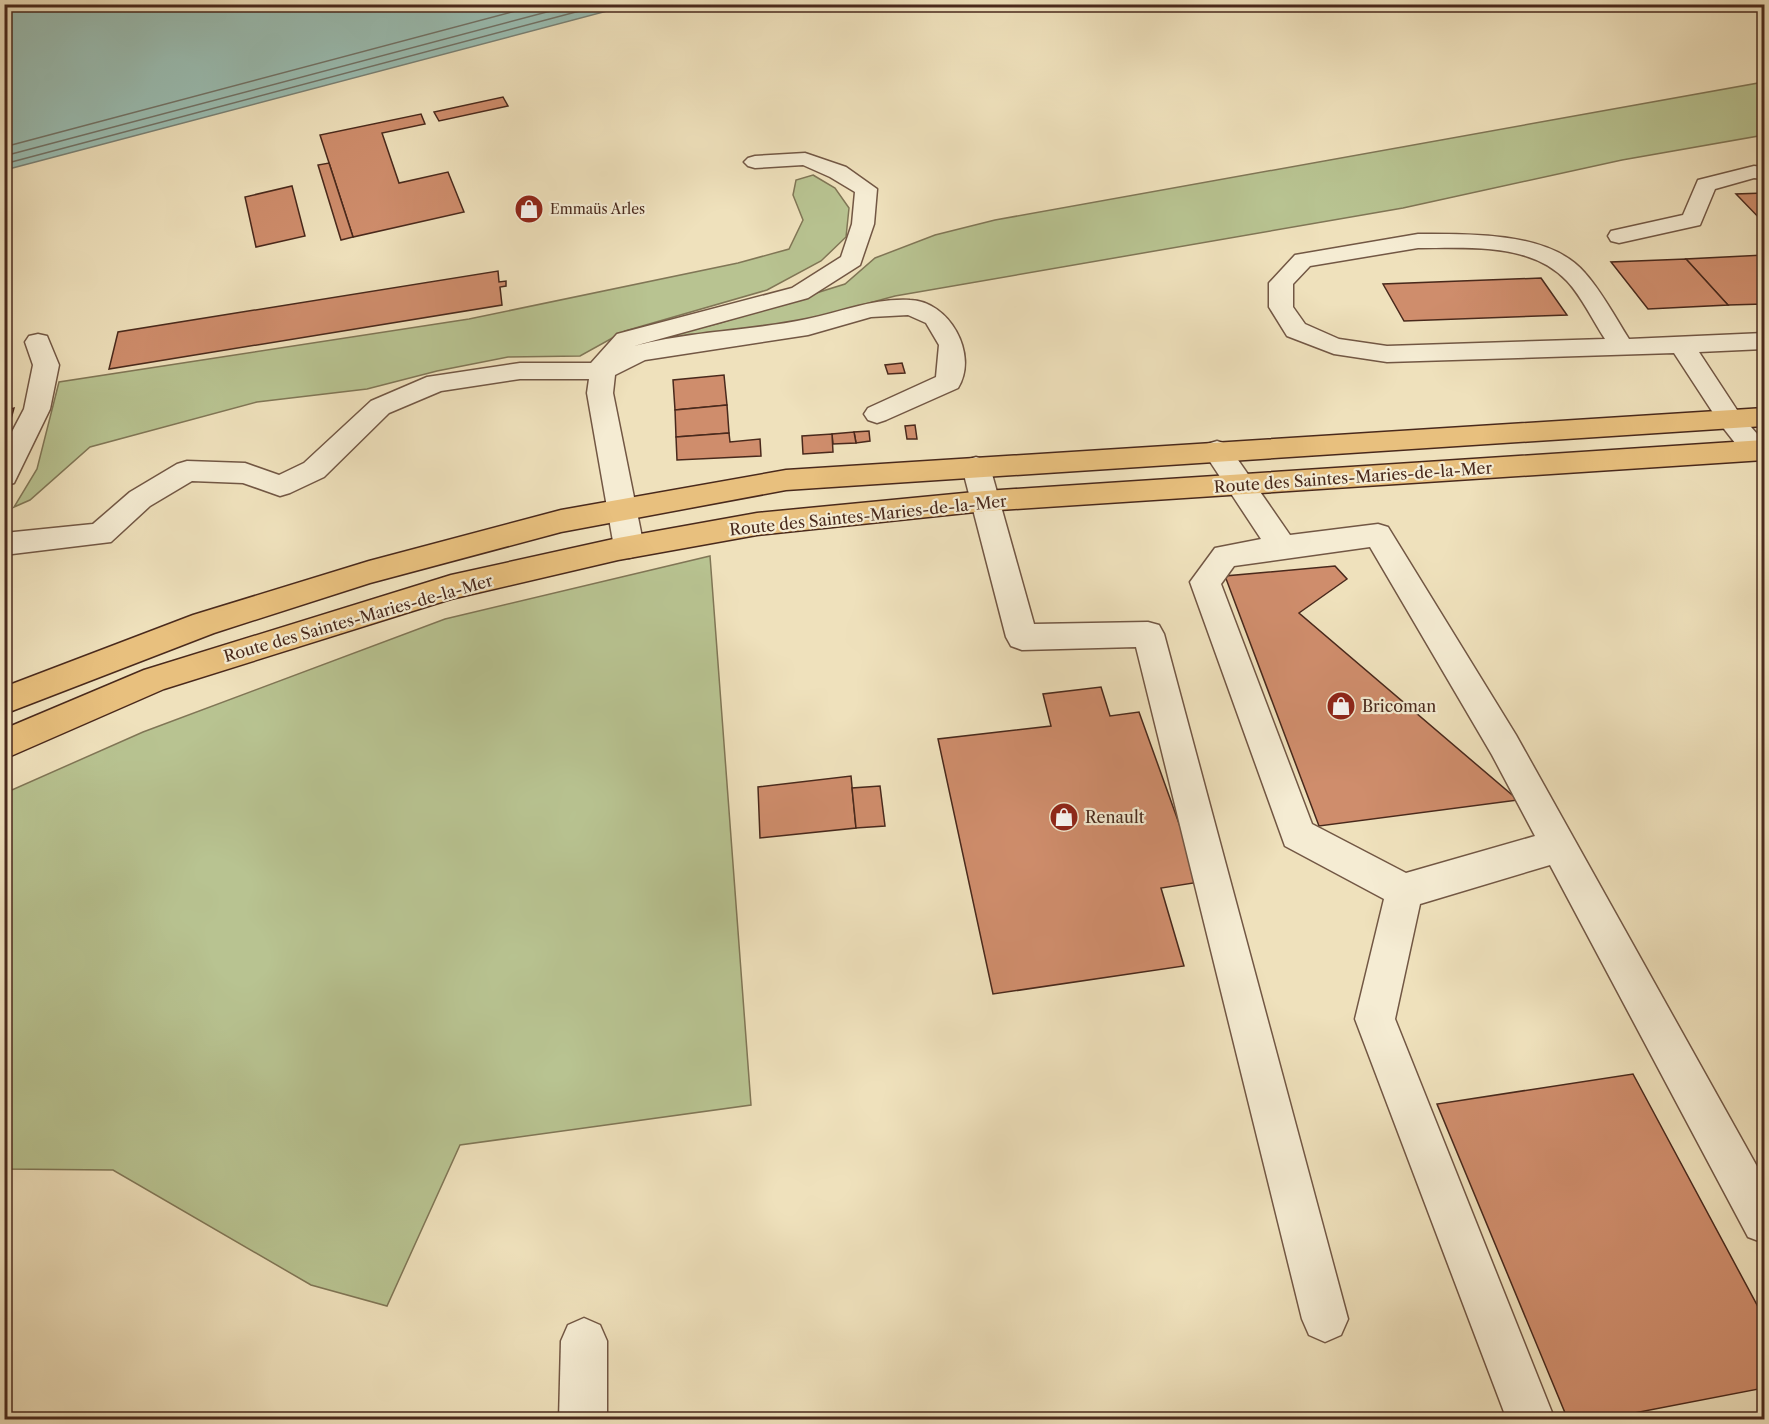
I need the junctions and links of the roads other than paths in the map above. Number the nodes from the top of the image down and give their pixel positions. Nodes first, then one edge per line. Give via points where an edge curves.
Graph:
1 (755, 162) dead end
2 (1764, 173) edge
3 (1618, 236) dead end
4 (1764, 341) edge
5 (38, 342) dead end
6 (1682, 345) junction
7 (1622, 347) junction
8 (603, 371) junction
9 (876, 414) dead end
10 (1764, 417) edge
11 (1730, 418) junction
12 (12, 449) edge
13 (1760, 450) edge
14 (1216, 451) junction
15 (976, 467) junction
16 (4, 476) edge
17 (1238, 484) junction
18 (986, 501) junction
19 (623, 510) junction
20 (4, 544) edge
21 (629, 547) junction
22 (1282, 548) junction
23 (4, 701) edge
24 (4, 745) edge
25 (1559, 846) junction
26 (1404, 891) junction
27 (1764, 1221) edge
28 (1325, 1319) dead end
29 (584, 1341) dead end
30 (582, 1419) edge
31 (1532, 1419) edge

1 - 8 lane via 805,159 866,189 863,224 852,260 800,293 626,340 604,362
2 - 3 lane via 1754,172 1706,185 1692,220
4 - 6 lane
5 - 12 lane via 46,365 37,409
6 - 7 lane
6 - 11 lane
7 - 7 lane via 1576,276 1547,255 1487,241 1418,241 1303,260 1281,283 1281,307 1296,330 1334,346 1387,354
8 - 9 lane via 639,353 807,327 870,310 911,307 935,318 952,345 950,382
8 - 19 lane via 600,393
8 - 20 lane via 520,371 436,383 380,407 314,470 280,486 246,473 187,471 140,499 101,534
10 - 11 main road, Route des Saintes-Maries-de-la-Mer
11 - 13 lane
11 - 14 main road, Route des Saintes-Maries-de-la-Mer
12 - 16 lane
13 - 17 main road, Route des Saintes-Maries-de-la-Mer
14 - 15 main road, Route des Saintes-Maries-de-la-Mer
14 - 17 lane
15 - 18 lane
15 - 19 main road, Route des Saintes-Maries-de-la-Mer via 786,480
17 - 18 main road, Route des Saintes-Maries-de-la-Mer
17 - 22 lane
18 - 21 main road, Route des Saintes-Maries-de-la-Mer via 757,524
18 - 28 lane via 1022,637 1148,634
19 - 21 lane
19 - 23 main road, Route des Saintes-Maries-de-la-Mer via 561,521 369,572 204,624
21 - 24 main road, Route des Saintes-Maries-de-la-Mer via 451,587 155,679
22 - 25 lane via 1378,535 1504,745
22 - 26 lane via 1225,556 1205,582 1298,835
25 - 26 lane
25 - 27 lane
26 - 31 lane via 1375,1019
29 - 30 lane

